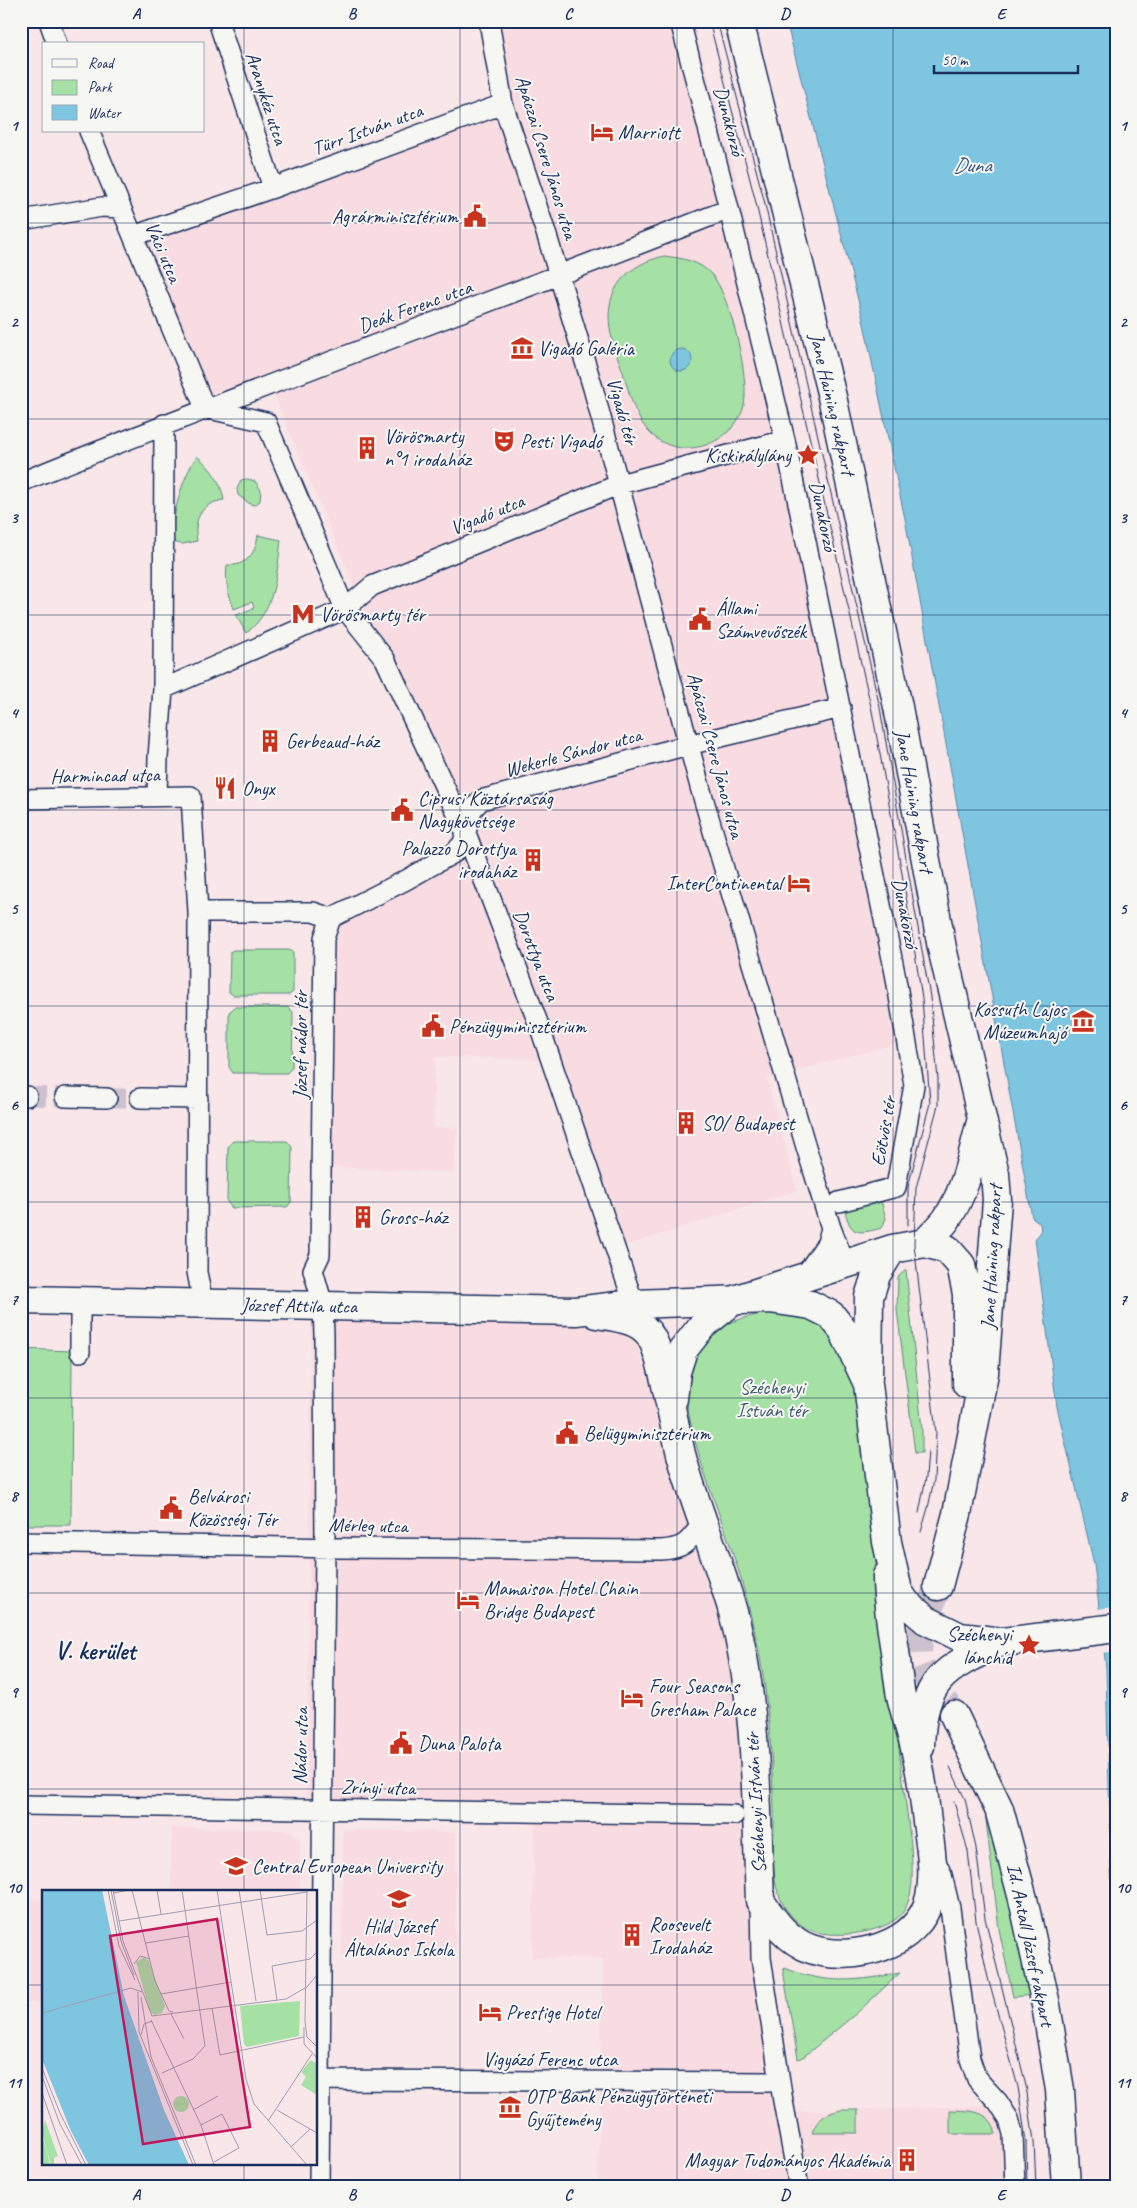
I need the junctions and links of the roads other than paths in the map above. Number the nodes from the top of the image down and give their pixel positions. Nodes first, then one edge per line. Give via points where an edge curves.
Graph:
1 (49, 21) edge
2 (218, 21) edge
3 (489, 21) edge
4 (680, 21) edge
5 (739, 21) edge
6 (56, 42) edge
7 (503, 104) junction
8 (88, 132) edge
9 (273, 188) junction
10 (121, 208) junction
11 (729, 209) junction
12 (21, 220) edge
13 (133, 236) junction
14 (559, 276) junction
15 (205, 408) junction
16 (164, 424) junction
17 (785, 440) junction
18 (21, 482) edge
19 (620, 484) junction
20 (345, 609) junction
21 (163, 689) junction
22 (833, 710) junction
23 (688, 745) junction
24 (157, 796) junction
25 (21, 799) edge
26 (466, 833) junction
27 (198, 912) junction
28 (331, 918) junction
29 (903, 1025) joint
30 (65, 1097) tunnel mouth
31 (107, 1098) tunnel mouth
32 (140, 1098) tunnel mouth
33 (198, 1099) junction
34 (983, 1116) junction
35 (839, 1202) dead end
36 (831, 1228) junction
37 (924, 1243) junction
38 (892, 1249) junction
39 (845, 1264) junction
40 (803, 1278) junction
41 (21, 1300) edge
42 (734, 1300) junction
43 (80, 1301) junction
44 (203, 1303) junction
45 (634, 1304) junction
46 (323, 1305) junction
47 (576, 1311) junction
48 (869, 1323) junction
49 (80, 1352) dead end
50 (868, 1384) junction
51 (671, 1408) junction
52 (970, 1450) junction
53 (703, 1524) junction
54 (21, 1542) edge
55 (886, 1542) junction
56 (325, 1548) junction
57 (938, 1586) tunnel mouth
58 (1116, 1628) edge
59 (1002, 1642) junction
60 (954, 1715) tunnel mouth
61 (919, 1763) junction
62 (21, 1805) edge
63 (321, 1809) junction
64 (734, 1815) dead end
65 (931, 1851) junction
66 (760, 1900) junction
67 (320, 2080) junction
68 (780, 2082) junction
69 (319, 2187) edge
70 (799, 2187) edge
71 (1015, 2187) edge
72 (1066, 2187) edge

1 - 6 street
2 - 9 street, Aranykéz utca
3 - 7 street, Apáczai Csere János utca
4 - 11 street, Dunakorzó
5 - 34 street, Jane Haining rakpart via 833,401 898,707 942,948
7 - 9 street, Türr István utca
7 - 14 street, Apáczai Csere János utca
8 - 10 street, Váci utca
9 - 13 street, Türr István utca
10 - 12 street via 102,207
10 - 13 street, Váci utca
11 - 14 street
11 - 17 street, Dunakorzó
13 - 15 street, Váci utca
14 - 15 street, Deák Ferenc utca
14 - 19 street, Vigadó tér
15 - 16 street
15 - 20 street via 266,422
16 - 18 street
16 - 21 street
17 - 19 street
17 - 22 street, Dunakorzó
19 - 20 street, Vigadó utca via 372,586
19 - 23 street, Apáczai Csere János utca
20 - 21 street
20 - 26 street, Dorottya utca via 385,659
21 - 24 street
22 - 23 street, Wekerle Sándor utca
22 - 29 street, Dunakorzó via 895,973
23 - 26 street, Wekerle Sándor utca via 480,800 472,810
23 - 36 street, Apáczai Csere János utca
24 - 25 street, Harmincad utca
24 - 27 street, Harmincad utca via 190,796
26 - 28 street, Wekerle Sándor utca via 463,843 454,853
26 - 45 street, Dorottya utca via 540,1028
27 - 28 street via 313,912
27 - 33 street
28 - 46 street, József nádor tér via 324,938 320,1255 313,1270
29 - 35 street, Eötvös tér via 914,1085 896,1187
30 - 31 street
32 - 33 street
33 - 44 street via 197,1272
34 - 37 street via 965,1183 946,1220
34 - 52 street, Jane Haining rakpart via 997,1200 984,1373
36 - 39 street
36 - 40 street via 819,1258
37 - 38 street
37 - 52 street via 947,1249 961,1265 967,1294
38 - 39 street
38 - 48 street via 873,1282 869,1297
39 - 40 street
39 - 48 street
40 - 42 street
41 - 43 street, József Attila utca
42 - 45 street
42 - 50 street via 770,1299 811,1305 831,1315 843,1330
42 - 51 street via 702,1326 683,1350
43 - 44 street, József Attila utca
43 - 49 street
44 - 46 street, József Attila utca
45 - 47 street
46 - 47 street, József Attila utca
46 - 56 street, Nádor utca
47 - 51 street, Széchenyi István tér via 620,1318 643,1328 651,1336
48 - 50 street
50 - 55 street
51 - 53 street, Széchenyi István tér via 681,1454
52 - 57 street, Jane Haining rakpart
53 - 56 street, Mérleg utca via 677,1549
53 - 66 street, Széchenyi István tér via 733,1612 750,1704
54 - 56 street, Mérleg utca
55 - 59 street via 898,1591 906,1603 926,1620 960,1637
55 - 61 street via 887,1595 900,1694
56 - 63 street, Nádor utca
58 - 59 street
59 - 61 street via 962,1660 941,1678 927,1698 921,1725
60 - 72 street, Id. Antall József rakpart via 999,1809 1023,1899 1060,2090
61 - 65 street, Széchenyi István tér
62 - 63 street, Zrínyi utca
63 - 64 street, Zrínyi utca
63 - 67 street, Nádor utca
65 - 66 street, Széchenyi István tér via 930,1898 923,1915 900,1938 882,1947 856,1953 811,1949 792,1939
65 - 71 street, Széchenyi István tér via 942,1875 950,1908 970,2058 977,2079 1009,2119 1013,2134
66 - 68 street, Széchenyi István tér via 761,1958
67 - 68 street, Vigyázó Ferenc utca
67 - 69 street, Nádor utca
68 - 70 street, Széchenyi István tér

